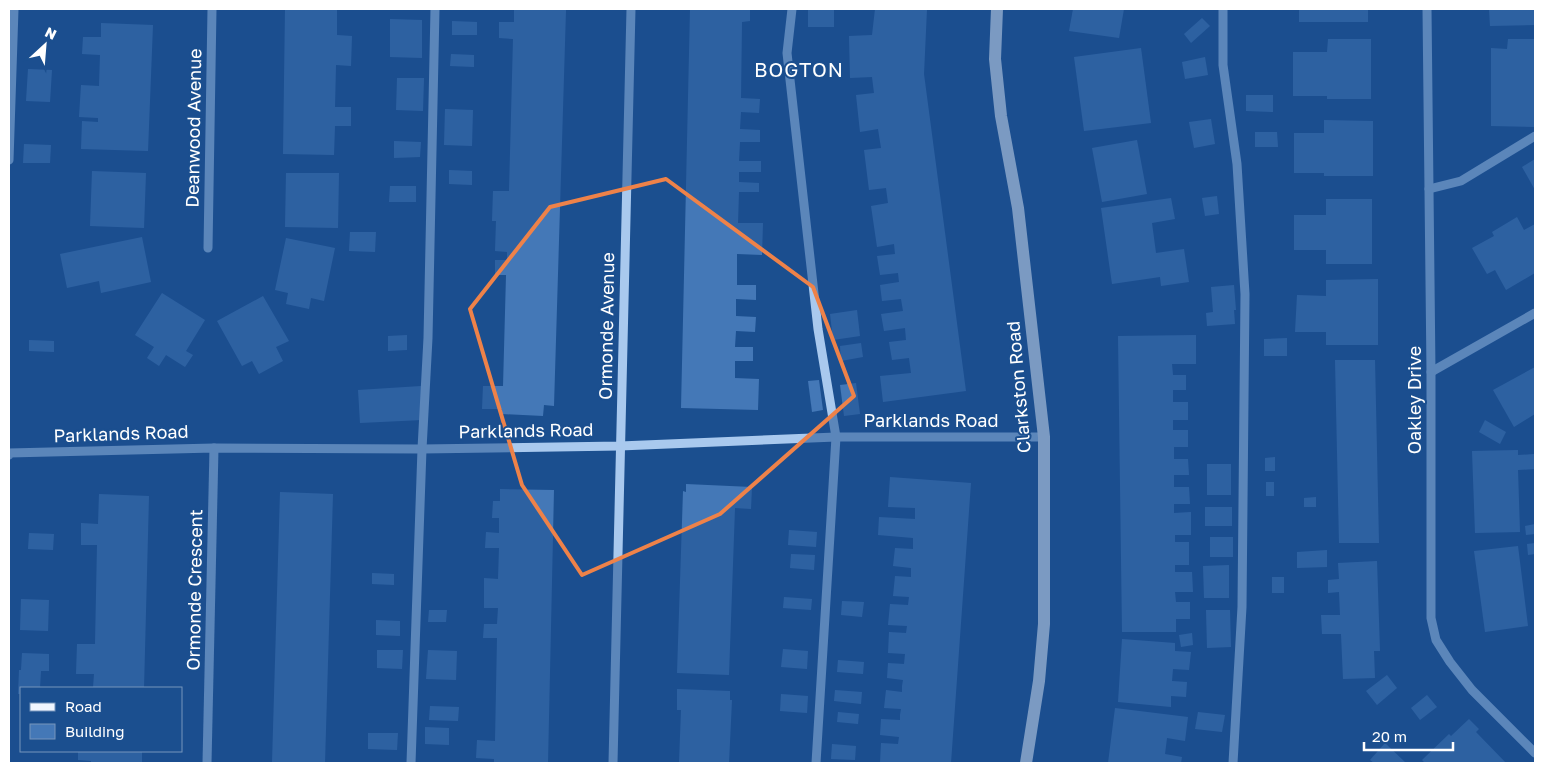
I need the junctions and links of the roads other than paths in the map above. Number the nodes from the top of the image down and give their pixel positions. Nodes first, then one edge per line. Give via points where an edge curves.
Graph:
1 (14, 9) edge
2 (212, 9) edge
3 (435, 9) edge
4 (631, 9) edge
5 (792, 9) edge
6 (996, 9) edge
7 (1223, 9) edge
8 (1427, 9) edge
9 (1535, 136) edge
10 (9, 160) edge
11 (1429, 189) junction
12 (208, 248) dead end
13 (1535, 313) edge
14 (1432, 372) junction
15 (836, 437) junction
16 (1044, 437) junction
17 (620, 446) junction
18 (214, 448) junction
19 (422, 449) junction
20 (9, 454) edge
21 (1535, 752) edge
22 (207, 763) edge
23 (411, 763) edge
24 (613, 763) edge
25 (816, 763) edge
26 (1026, 763) edge
27 (1233, 763) edge

1 - 10 street
2 - 12 street, Deanwood Avenue
3 - 19 street via 428,338
4 - 17 street, Ormonde Avenue
5 - 15 street via 787,53 818,329
6 - 16 main road, Clarkston Road via 995,59 1001,116 1018,208
7 - 27 street via 1223,65 1237,164 1245,294 1242,608
8 - 11 street, Oakley Drive
9 - 11 street via 1461,181
11 - 14 street, Oakley Drive
13 - 14 street
14 - 21 street, Oakley Drive via 1431,618 1436,640 1472,690
15 - 16 street, Parklands Road
15 - 17 street, Parklands Road
15 - 25 street
16 - 26 main road, Clarkston Road via 1044,624
17 - 19 street, Parklands Road
17 - 24 street, Ormonde Avenue
18 - 19 street, Parklands Road
18 - 20 street, Parklands Road
18 - 22 street, Ormonde Crescent
19 - 23 street

